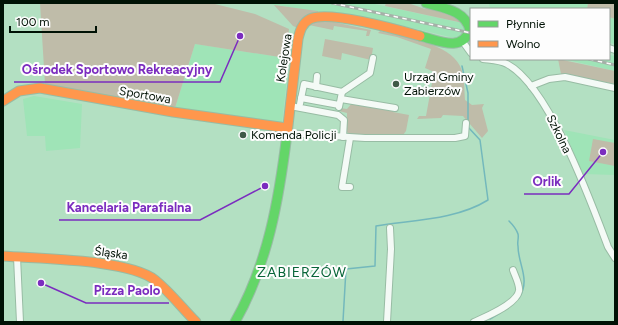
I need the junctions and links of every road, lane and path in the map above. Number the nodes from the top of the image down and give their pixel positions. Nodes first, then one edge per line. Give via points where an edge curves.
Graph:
1 (426, 3) edge
2 (470, 24) edge
3 (463, 42) junction
4 (470, 52) edge
5 (373, 58) dead end
6 (488, 60) edge
7 (317, 76) dead end
8 (530, 86) junction
9 (316, 87) junction
10 (615, 88) edge
11 (342, 92) junction
12 (3, 101) edge
13 (340, 104) junction
14 (290, 106) junction
15 (396, 108) dead end
16 (466, 123) dead end
17 (287, 130) junction
18 (347, 138) junction
19 (350, 187) dead end
20 (390, 228) dead end
21 (3, 256) edge
22 (17, 257) junction
23 (615, 258) edge
24 (513, 270) dead end
25 (20, 322) edge
26 (196, 322) edge
27 (234, 322) edge
28 (387, 322) edge
29 (474, 322) edge

1 - 2 street via 461,14
2 - 3 street via 468,36
3 - 4 street
3 - 14 street, Kolejowa via 454,45 336,18 312,18 305,23 300,33
5 - 11 street via 370,73
6 - 8 street, Szkolna via 508,64
7 - 9 street
8 - 10 street via 549,79 565,77
8 - 23 street, Szkolna via 554,120
9 - 11 street
9 - 13 street via 304,84 302,103
11 - 13 street
12 - 17 street, Sportowa via 18,91 40,88
13 - 15 street
14 - 17 street, Kolejowa
14 - 18 street via 338,115 344,120
16 - 18 street via 465,136 461,138
17 - 18 street
17 - 27 street, Kolejowa via 280,190 273,221 246,301
18 - 19 street via 342,187
20 - 28 street
21 - 22 street, Śląska
22 - 25 street
22 - 26 street, Śląska via 133,268 155,280
24 - 29 street via 519,291 516,296 498,310

